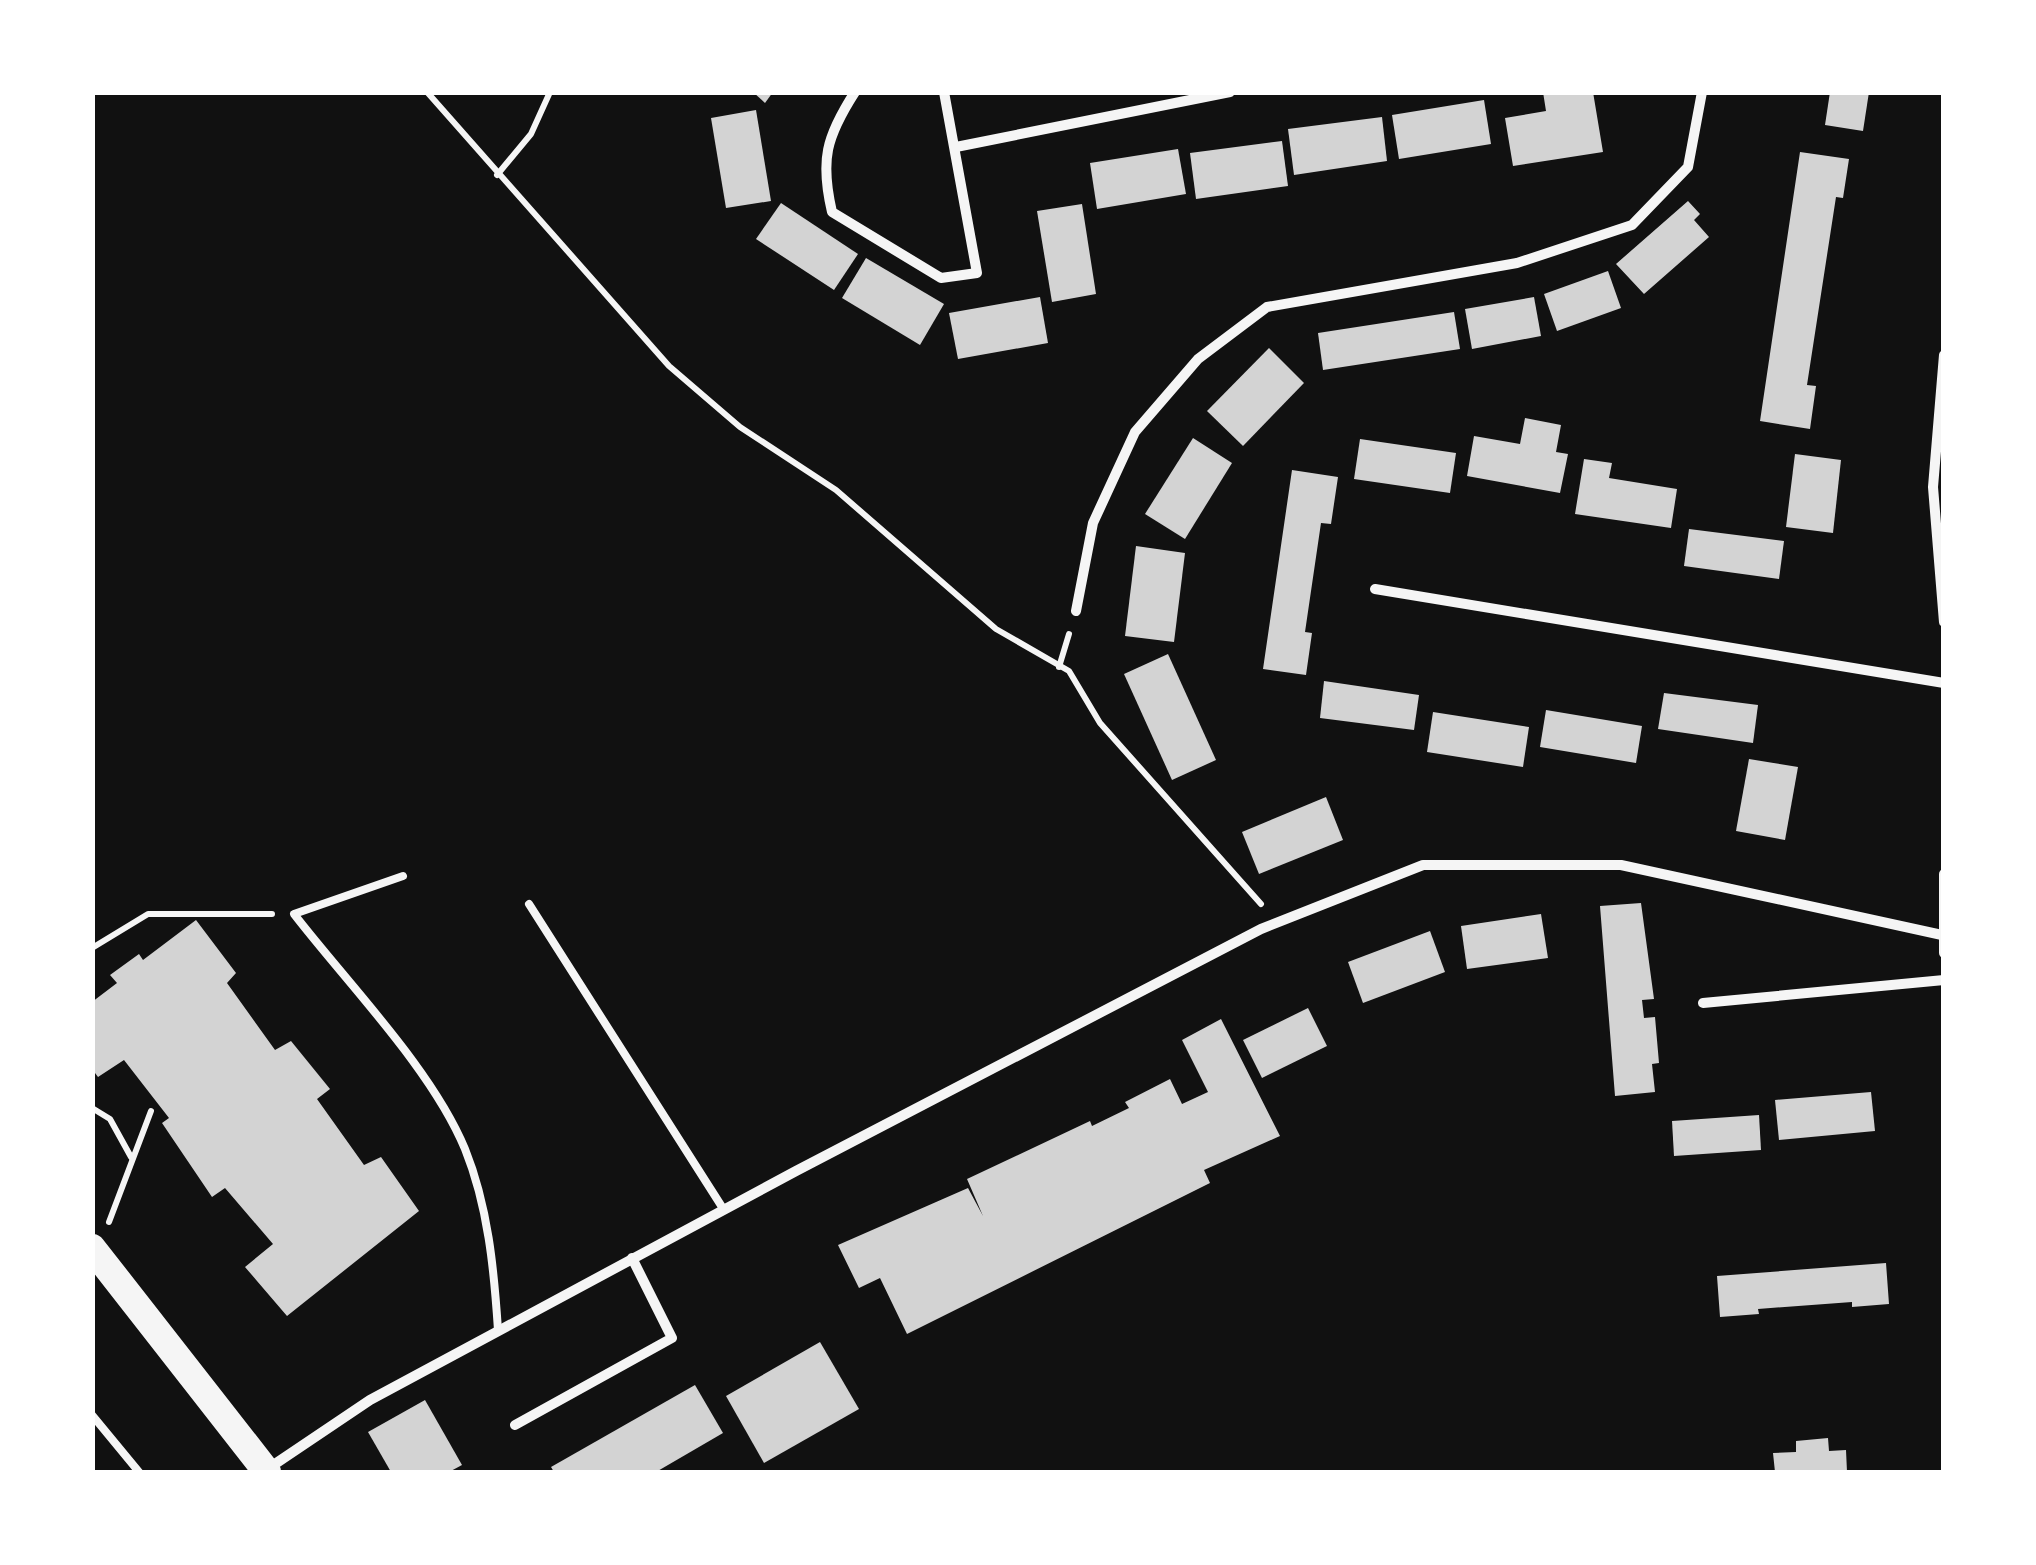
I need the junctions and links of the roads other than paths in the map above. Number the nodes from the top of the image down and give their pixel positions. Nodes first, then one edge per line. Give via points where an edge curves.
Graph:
1 (855, 92) edge
2 (944, 92) edge
3 (1230, 92) edge
4 (1702, 92) edge
5 (956, 146) junction
6 (1944, 354) edge
7 (1375, 590) dead end
8 (1076, 611) road end
9 (1944, 622) edge
10 (1944, 683) edge
11 (1944, 874) edge
12 (404, 876) dead end
13 (529, 904) dead end
14 (1942, 935) edge
15 (1944, 954) edge
16 (1944, 980) edge
17 (1703, 1003) dead end
18 (724, 1210) junction
19 (95, 1251) edge
20 (632, 1258) junction
21 (498, 1330) junction
22 (92, 1415) edge
23 (515, 1425) dead end
24 (139, 1472) edge
25 (264, 1472) edge

1 - 5 street via 830,130 824,176 832,212 940,278 977,273
2 - 5 street
3 - 5 street
4 - 8 street via 1688,167 1632,225 1517,263 1267,306 1198,359 1135,432 1093,523
6 - 9 street via 1933,487
7 - 10 street
11 - 14 street
12 - 21 lane via 294,914 406,1054 465,1150 489,1236
13 - 18 lane
14 - 15 street
14 - 18 street via 1621,865 1423,865 1274,924
16 - 17 street
18 - 20 street
19 - 25 highway
20 - 21 street
20 - 23 street via 672,1338
21 - 25 street via 370,1400
22 - 24 lane

